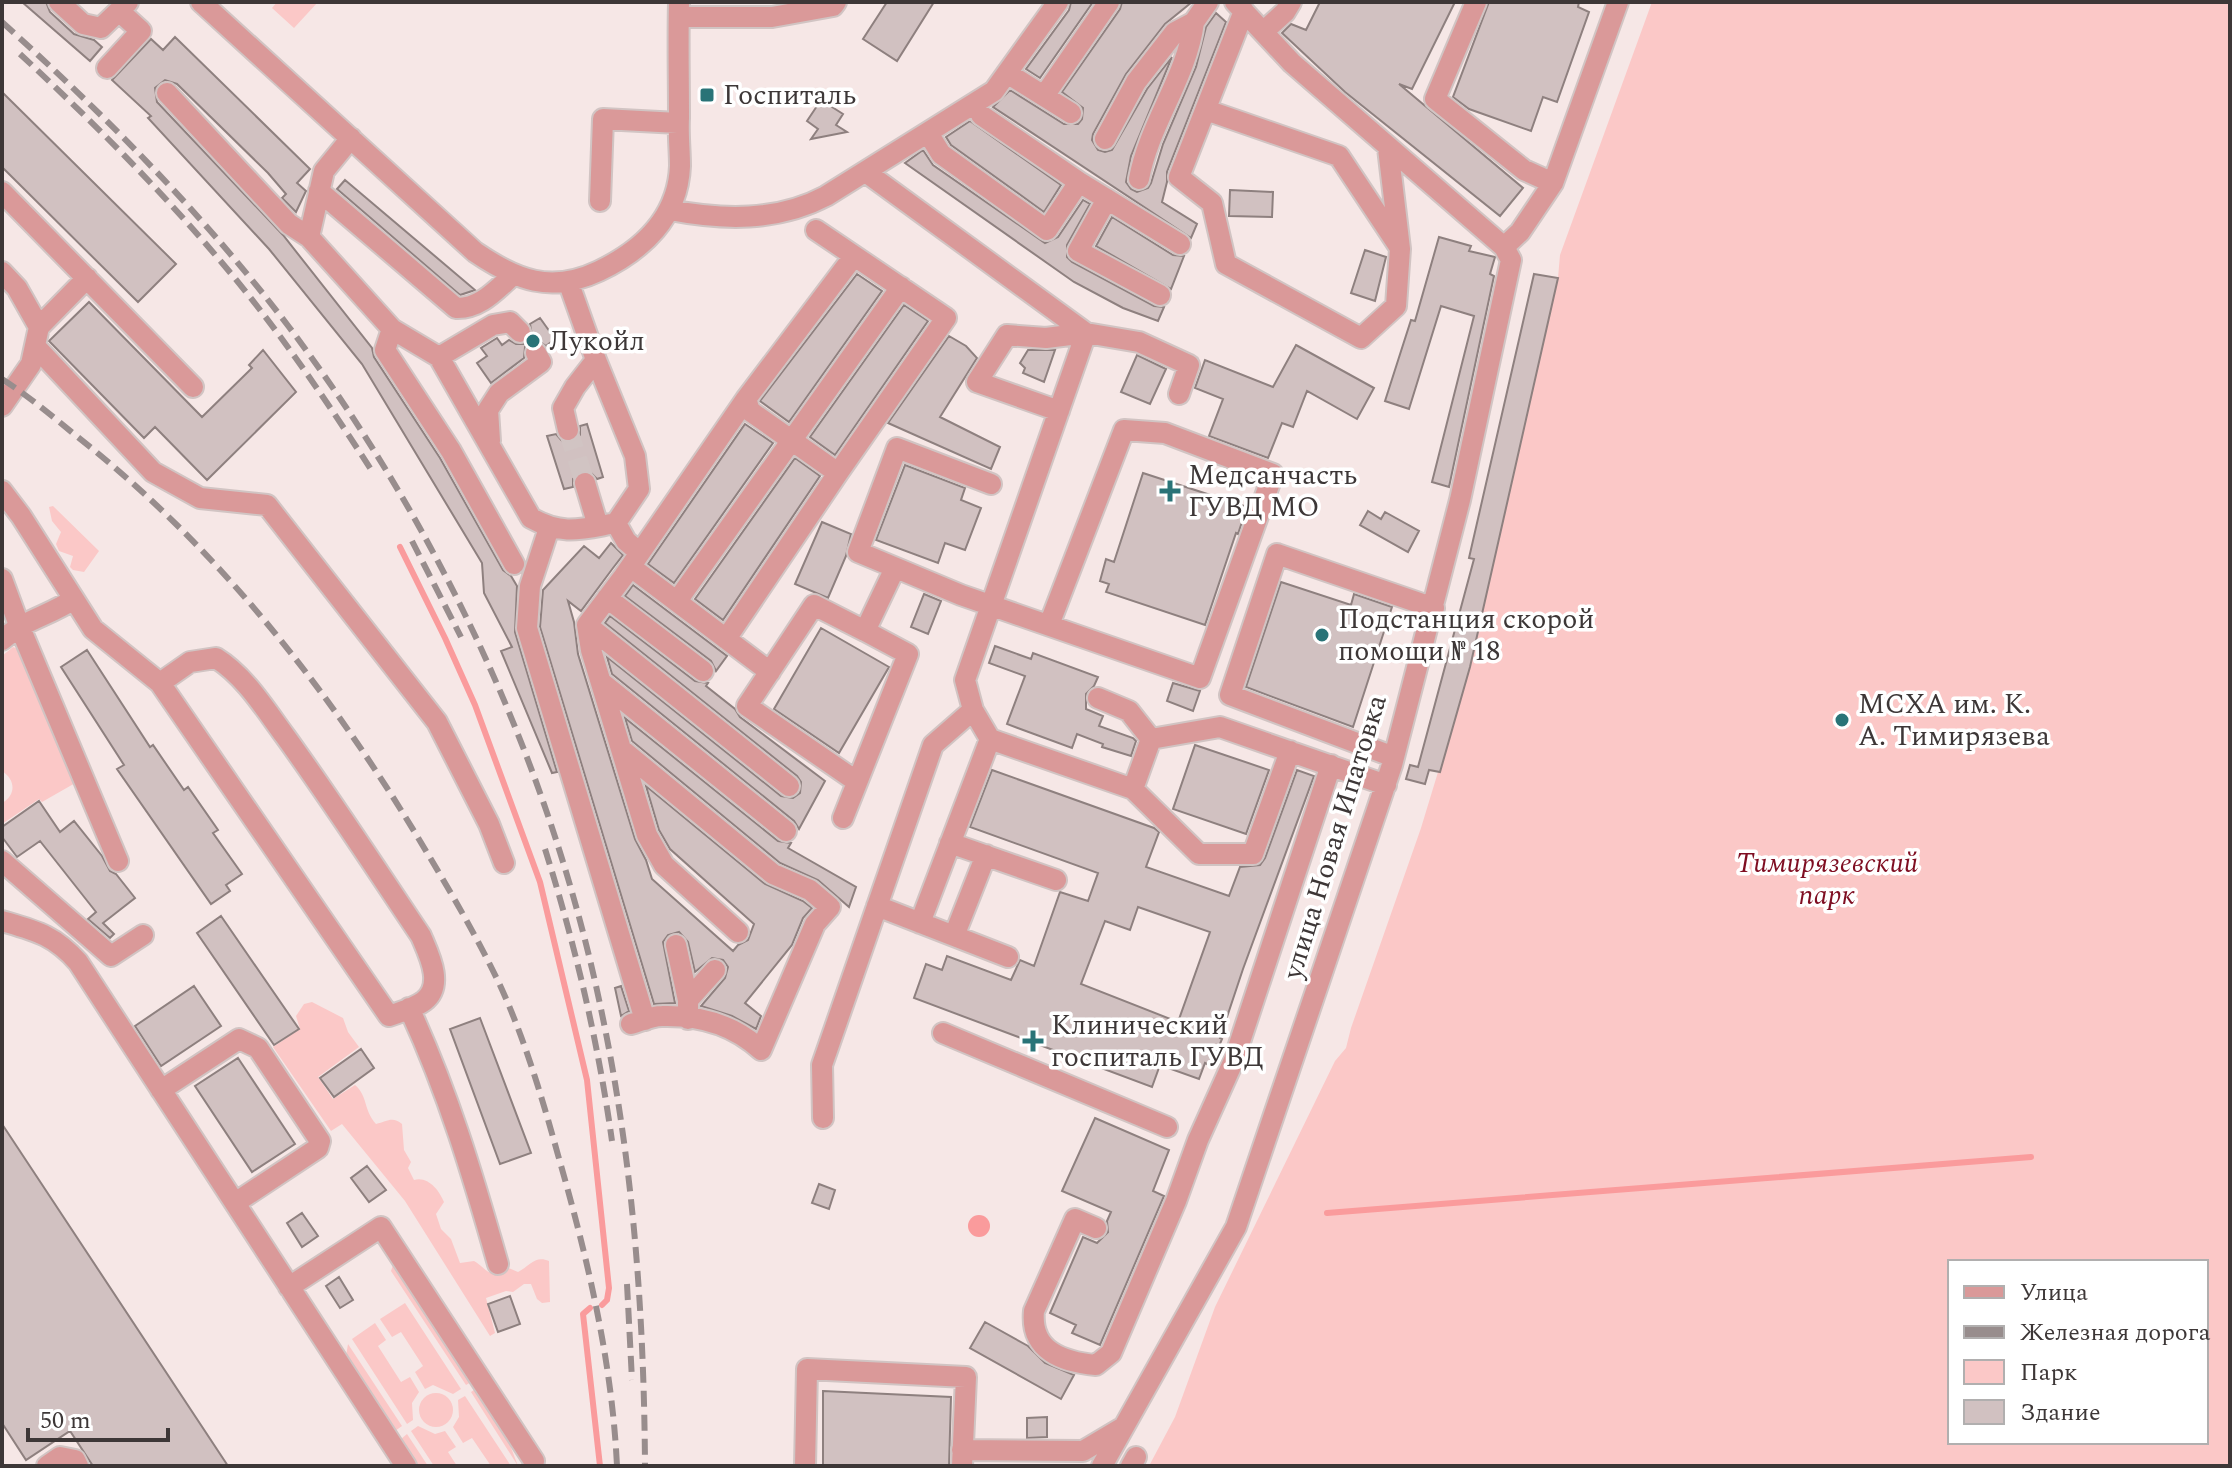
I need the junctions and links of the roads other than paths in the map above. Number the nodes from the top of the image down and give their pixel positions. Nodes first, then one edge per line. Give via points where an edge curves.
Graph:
1 (59, 2) edge
2 (201, 2) edge
3 (836, 2) edge
4 (1058, 2) edge
5 (1109, 2) edge
6 (1208, 2) edge
7 (1291, 2) edge
8 (1476, 2) edge
9 (1618, 2) edge
10 (124, 6) edge
11 (1239, 7) edge
12 (679, 10) edge
13 (1194, 22) junction
14 (1263, 32) junction
15 (107, 68) dead end
16 (1007, 73) junction
17 (167, 93) dead end
18 (1044, 96) junction
19 (1206, 110) junction
20 (1071, 113) dead end
21 (981, 115) dead end
22 (678, 123) junction
23 (928, 133) junction
24 (351, 138) junction
25 (1105, 139) dead end
26 (1388, 148) junction
27 (867, 173) junction
28 (1139, 179) dead end
29 (1079, 182) junction
30 (1553, 183) junction
31 (319, 191) junction
32 (2, 192) edge
33 (1107, 199) junction
34 (600, 201) dead end
35 (670, 210) junction
36 (816, 230) dead end
37 (309, 237) junction
38 (1180, 244) dead end
39 (1504, 247) junction
40 (1400, 249) junction
41 (854, 256) junction
42 (2, 272) edge
43 (513, 275) junction
44 (87, 278) junction
45 (568, 281) junction
46 (901, 287) junction
47 (1160, 295) dead end
48 (392, 329) junction
49 (520, 332) dead end
50 (1086, 333) junction
51 (38, 337) junction
52 (536, 353) dead end
53 (439, 357) junction
54 (596, 360) junction
55 (193, 387) dead end
56 (1179, 394) dead end
57 (746, 399) junction
58 (2, 406) edge
59 (1059, 411) junction
60 (568, 430) tunnel mouth
61 (791, 441) junction
62 (491, 445) junction
63 (838, 473) junction
64 (585, 483) tunnel mouth
65 (991, 484) dead end
66 (2, 491) edge
67 (531, 518) junction
68 (607, 525) junction
69 (549, 528) junction
70 (501, 541) junction
71 (636, 560) junction
72 (514, 564) dead end
73 (895, 568) junction
74 (2, 579) edge
75 (607, 598) junction
76 (74, 599) junction
77 (677, 601) junction
78 (992, 605) junction
79 (1434, 608) junction
80 (19, 625) junction
81 (587, 625) junction
82 (1049, 625) junction
83 (865, 631) junction
84 (726, 639) junction
85 (2, 640) edge
86 (703, 671) dead end
87 (770, 672) junction
88 (601, 682) junction
89 (160, 683) junction
90 (1098, 698) dead end
91 (973, 710) junction
92 (990, 739) junction
93 (1151, 739) junction
94 (621, 749) junction
95 (1290, 751) junction
96 (1394, 757) junction
97 (1331, 765) junction
98 (856, 781) junction
99 (1386, 785) junction
100 (789, 786) dead end
101 (1133, 789) junction
102 (843, 818) dead end
103 (786, 831) dead end
104 (950, 843) junction
105 (986, 855) junction
106 (2, 861) edge
107 (118, 861) dead end
108 (504, 863) dead end
109 (1056, 880) dead end
110 (877, 906) junction
111 (2, 921) edge
112 (920, 923) junction
113 (738, 932) dead end
114 (143, 935) dead end
115 (954, 936) junction
116 (676, 945) dead end
117 (1008, 957) dead end
118 (715, 970) dead end
119 (409, 1008) junction
120 (688, 1009) junction
121 (943, 1033) dead end
122 (161, 1090) junction
123 (823, 1118) dead end
124 (1198, 1140) junction
125 (235, 1203) junction
126 (1096, 1228) dead end
127 (498, 1264) dead end
128 (289, 1287) junction
129 (1121, 1428) junction
130 (962, 1458) edge
131 (1119, 1463) edge
132 (47, 1466) edge
133 (78, 1466) edge
134 (406, 1466) edge
135 (533, 1466) edge
136 (805, 1466) edge

1 - 10 street via 83,24 101,28
2 - 24 street
3 - 12 street via 772,17
4 - 16 street
5 - 18 street
6 - 13 street
7 - 14 street
8 - 30 street via 1435,99 1524,170
9 - 30 street
10 - 15 street via 141,31
11 - 14 street
11 - 19 street
12 - 22 street
13 - 25 street via 1175,32 1136,82
13 - 28 street via 1191,42 1144,152
14 - 26 street
16 - 18 street
16 - 23 street via 994,91
17 - 37 street via 289,224
18 - 20 street
19 - 40 street via 1339,156
19 - 40 street via 1179,177 1212,203 1226,264 1361,338 1396,306
21 - 29 street
22 - 34 street via 603,119
22 - 35 street via 680,168
23 - 27 street
23 - 29 street via 941,154 1047,230
24 - 31 street via 324,171
24 - 43 street via 475,252
26 - 39 street
26 - 40 street
27 - 35 street via 810,205 785,212 706,217
27 - 50 street
29 - 33 street
30 - 39 street
31 - 37 street
31 - 43 street via 456,308 486,299
32 - 44 street
33 - 38 street
33 - 47 street via 1078,251
35 - 45 street via 660,226 619,261
36 - 41 street
37 - 48 street
39 - 79 street, улица Новая Ипатовка via 1511,260
41 - 46 street
41 - 57 street
42 - 51 street via 17,288
43 - 45 street via 545,283
44 - 51 street
44 - 55 street
45 - 54 street
46 - 61 street
46 - 63 street via 946,318
48 - 53 street
48 - 70 street via 385,350
49 - 53 street via 510,322 493,325
50 - 56 street via 1139,342 1189,365
50 - 59 street
50 - 59 street via 1007,335 977,382
51 - 58 street via 27,372
51 - 108 street via 153,472 200,498 267,505 437,722
52 - 62 street via 541,362 499,393 488,410
53 - 62 street
54 - 60 street via 563,408
54 - 68 street via 635,456 639,489
57 - 61 street via 750,411
57 - 71 street
59 - 78 street
61 - 63 street
61 - 77 street
62 - 67 street
63 - 84 street
64 - 68 street
65 - 73 street via 897,448 858,552
66 - 76 street
67 - 69 street
67 - 70 street
68 - 69 street via 576,531
68 - 71 street via 626,541
69 - 120 street via 530,586 527,628 638,1022
70 - 72 street
71 - 75 street
71 - 77 street
73 - 78 street
73 - 83 street
74 - 80 street
75 - 81 street
75 - 86 street
76 - 80 street
76 - 89 street via 93,629
77 - 84 street
78 - 82 street
78 - 91 street via 965,680
79 - 96 street, улица Новая Ипатовка
79 - 96 street via 1277,554 1230,695
80 - 85 street
80 - 107 street
81 - 88 street
81 - 100 street
82 - 82 street via 1124,430 1165,433 1273,474 1200,678
83 - 87 street via 814,605
83 - 98 street via 908,654
84 - 87 street
87 - 98 street via 747,706
88 - 94 street
88 - 103 street
89 - 119 street via 389,1016
89 - 119 street via 190,662 216,658 251,690 421,936 434,978 429,996
90 - 93 street via 1129,711
91 - 92 street
91 - 110 street via 933,745
92 - 101 street
92 - 104 street
93 - 95 street via 1220,727
93 - 101 street
94 - 113 street via 647,835 664,865
94 - 120 street via 773,874 810,890 830,907 815,924 761,1050 745,1035
95 - 97 street
95 - 101 street via 1253,854 1199,854
96 - 99 street, улица Новая Ипатовка
97 - 99 street
97 - 124 street via 1234,1060
98 - 102 street
99 - 129 street, улица Новая Ипатовка via 1236,1227
104 - 105 street
104 - 112 street
105 - 109 street
105 - 115 street
106 - 114 street via 111,956
110 - 112 street
110 - 123 street via 822,1065
111 - 122 street via 44,933 67,950
112 - 115 street
115 - 117 street
116 - 120 street
118 - 120 street
119 - 127 street via 458,1126
121 - 124 street
122 - 125 street
122 - 125 street via 239,1039 258,1048 320,1141 318,1148
124 - 126 street via 1111,1353 1096,1365 1071,1363 1044,1348 1033,1327 1034,1311 1075,1219
125 - 128 street
128 - 134 street
128 - 135 street via 381,1227
129 - 130 street via 1083,1451
129 - 131 street, улица Новая Ипатовка
130 - 136 street via 966,1377 807,1369
132 - 133 street via 60,1457 75,1460

